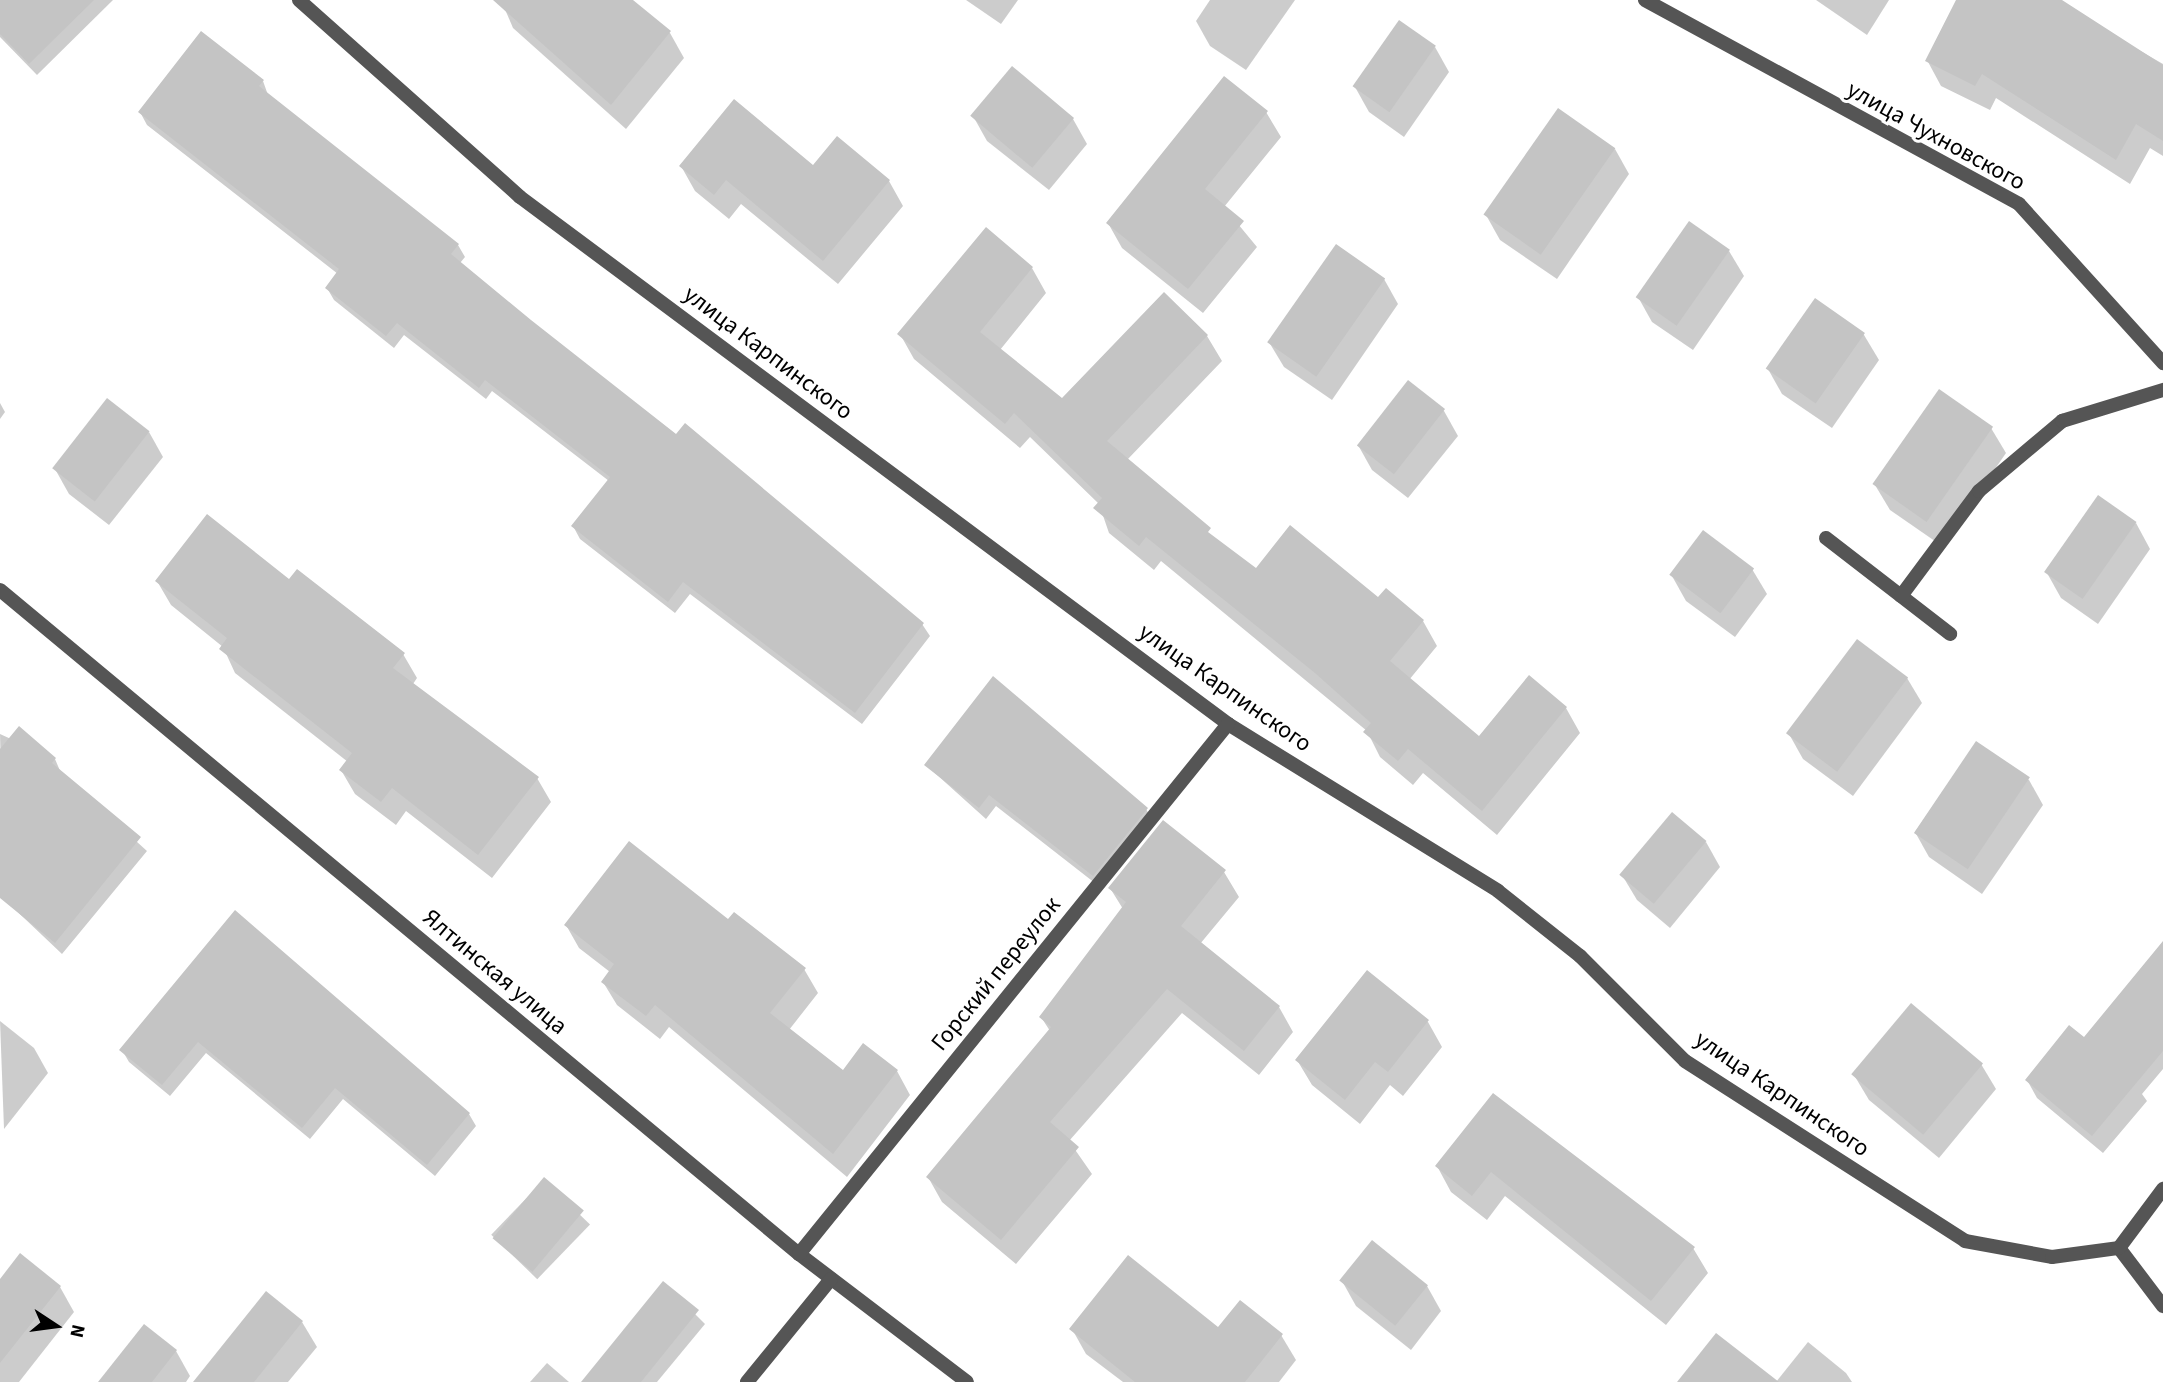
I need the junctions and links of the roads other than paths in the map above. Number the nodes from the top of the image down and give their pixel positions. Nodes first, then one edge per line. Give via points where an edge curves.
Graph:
1 (299, 0) edge
2 (1645, 0) edge
3 (2163, 363) edge
4 (2163, 390) edge
5 (1826, 538) dead end
6 (0, 590) edge
7 (1901, 596) junction
8 (1950, 634) dead end
9 (1228, 724) junction
10 (2163, 1189) edge
11 (2119, 1248) junction
12 (799, 1254) junction
13 (831, 1279) junction
14 (2163, 1306) edge
15 (747, 1382) edge
16 (967, 1382) edge

1 - 9 street, улица Карпинского via 520,197
2 - 3 street, улица Чухновского via 2019,204
4 - 7 street via 2062,421 1979,491
5 - 7 street
6 - 12 street, Ялтинская улица
7 - 8 street
9 - 11 street, улица Карпинского via 1498,891 1580,956 1685,1061 1965,1241 2052,1257
9 - 12 street, Горский переулок
10 - 11 street
11 - 14 street
12 - 13 street, Ялтинская улица
13 - 15 street
13 - 16 street, Ялтинская улица

